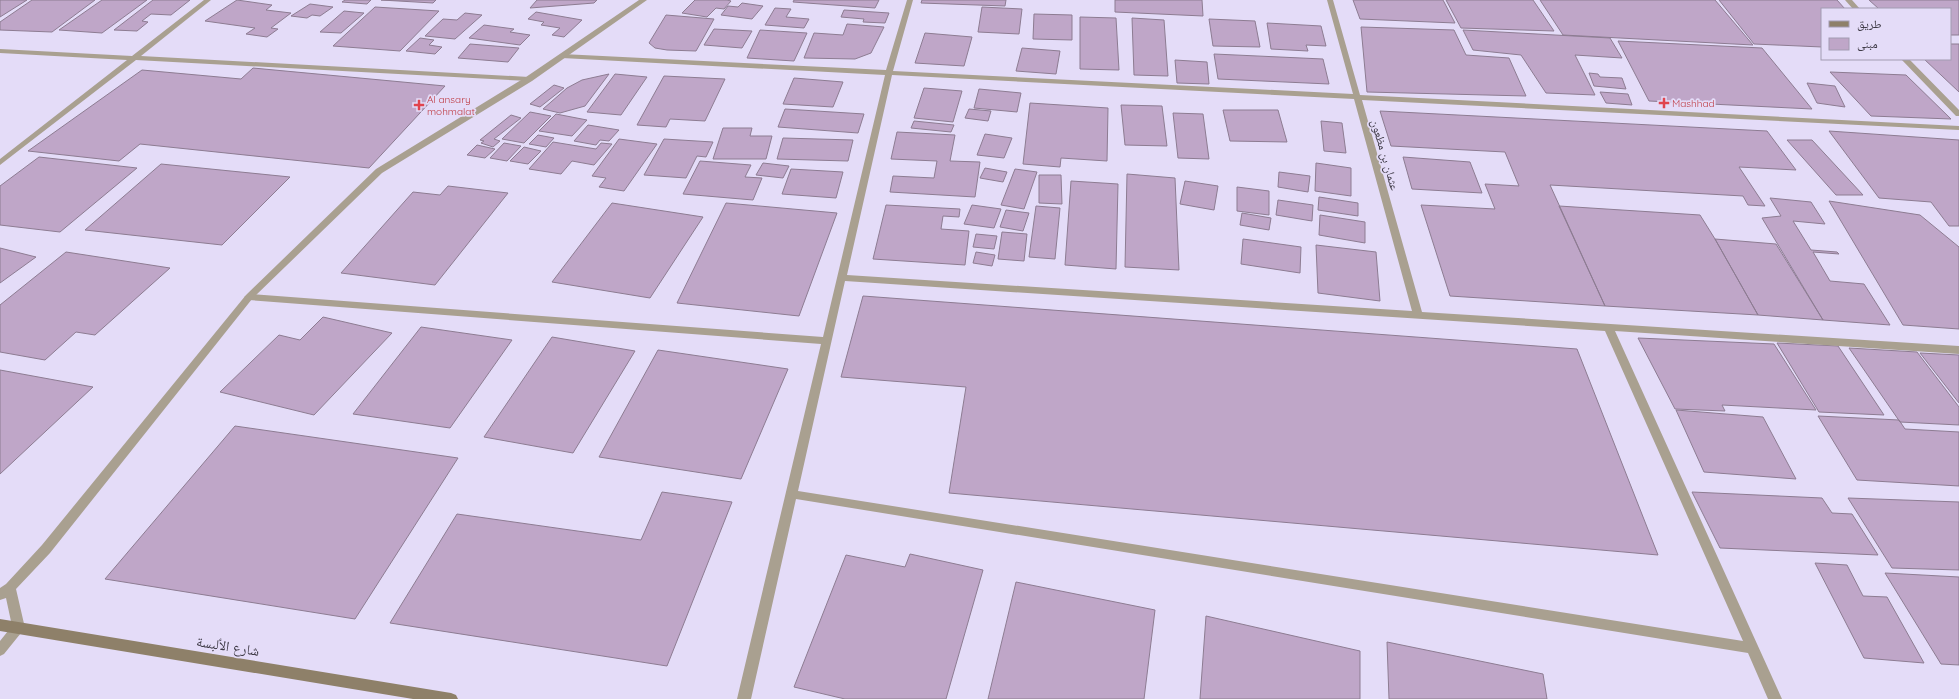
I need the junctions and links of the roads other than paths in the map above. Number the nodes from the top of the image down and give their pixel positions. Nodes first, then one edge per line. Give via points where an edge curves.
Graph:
1 (208, 0) edge
2 (644, 0) edge
3 (910, 0) edge
4 (1330, 0) edge
5 (1848, 0) edge
6 (1856, 8) edge
7 (0, 51) edge
8 (562, 56) junction
9 (136, 58) junction
10 (1907, 60) edge
11 (889, 73) junction
12 (529, 78) junction
13 (1356, 97) junction
14 (1959, 114) edge
15 (1959, 128) edge
16 (0, 163) edge
17 (841, 278) junction
18 (249, 297) junction
19 (1418, 315) junction
20 (1609, 328) junction
21 (827, 341) junction
22 (1959, 350) edge
23 (791, 494) junction
24 (5, 591) edge
25 (0, 625) edge
26 (19, 628) junction
27 (1752, 648) junction
28 (0, 650) edge
29 (451, 699) edge
30 (744, 699) edge
31 (1775, 699) edge

1 - 9 street
2 - 8 street
3 - 11 street
4 - 13 street, عثمان بن مظعون
5 - 6 street
7 - 9 street
8 - 11 street
8 - 12 street
9 - 12 street
9 - 16 street
10 - 14 street
11 - 13 street
11 - 17 street
12 - 18 street via 379,171
13 - 15 street
13 - 19 street, عثمان بن مظعون
17 - 19 street
17 - 21 street
18 - 21 street
18 - 24 street via 46,549
19 - 20 street
20 - 22 street
20 - 27 street
21 - 23 street
23 - 27 street
23 - 30 street
24 - 26 street
25 - 26 main road, شارع الألبسة
26 - 28 street
26 - 29 main road, شارع الألبسة
27 - 31 street

